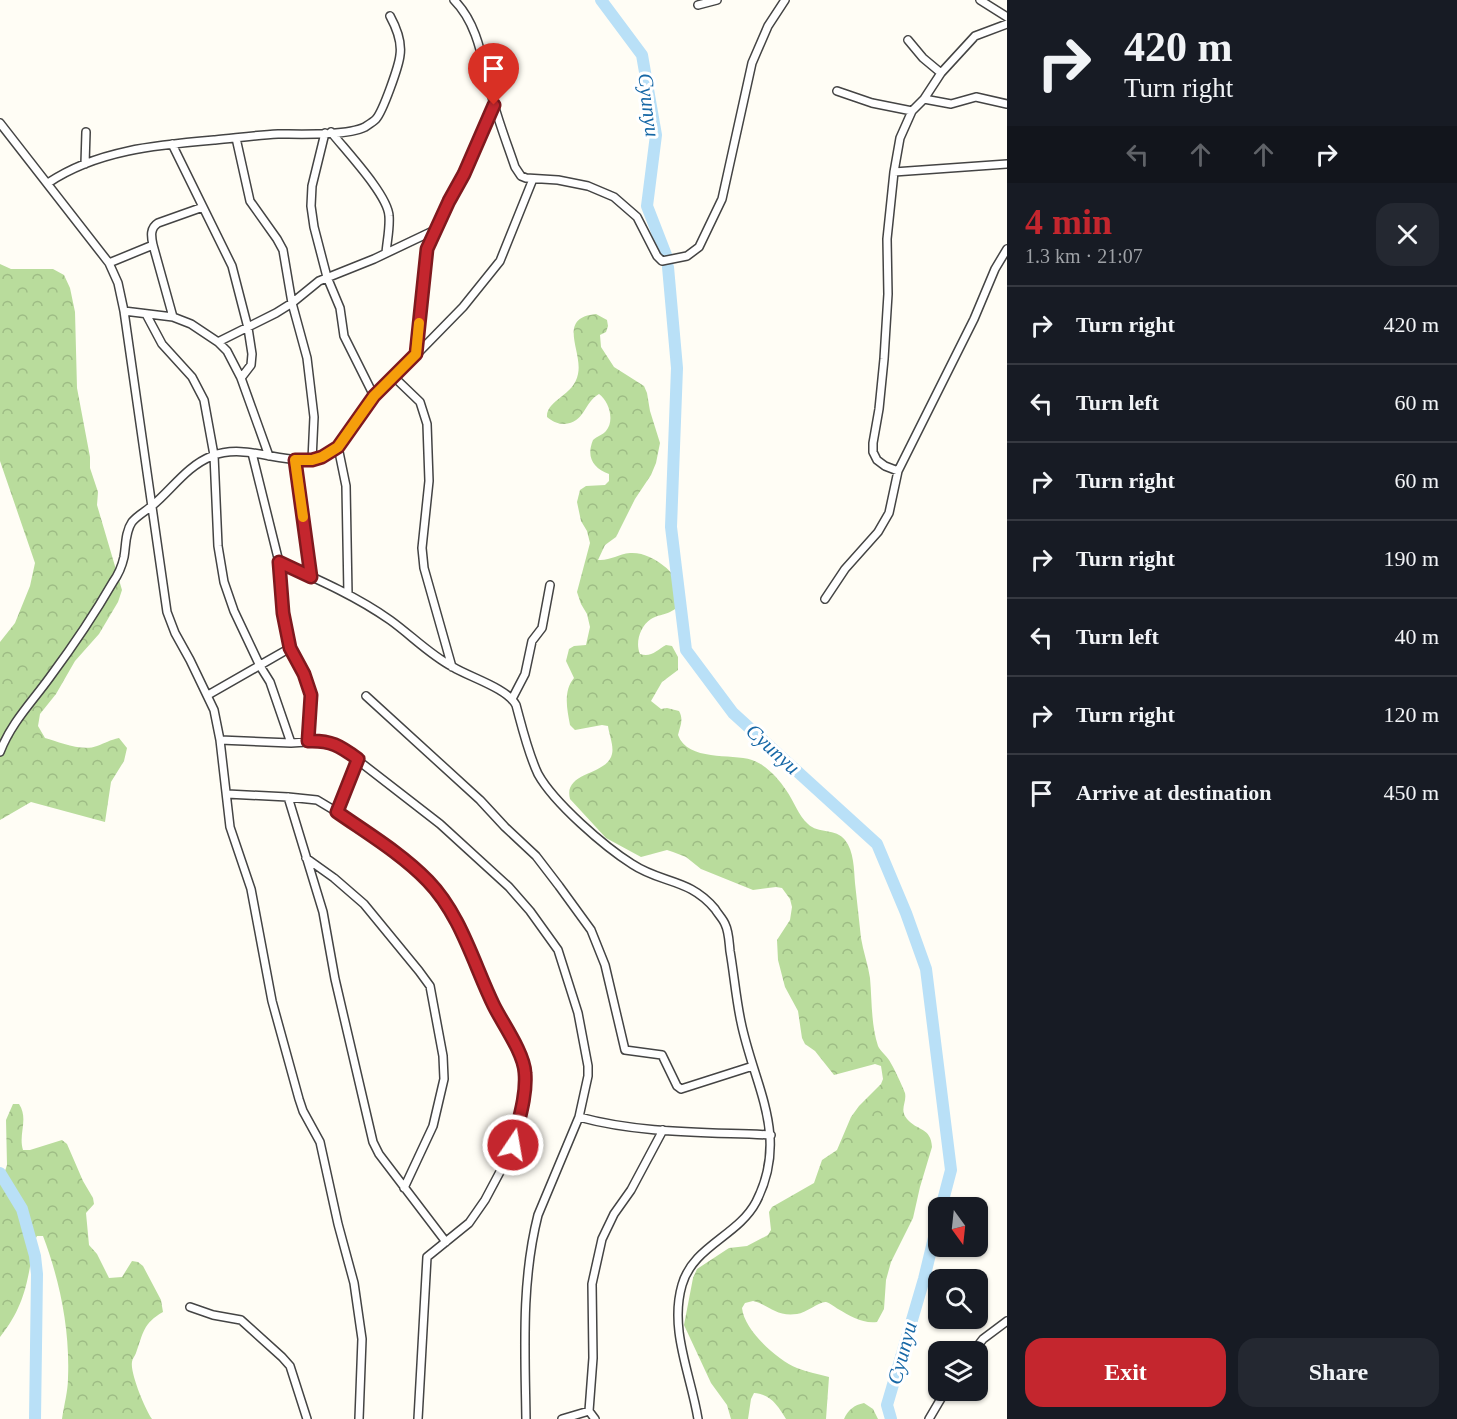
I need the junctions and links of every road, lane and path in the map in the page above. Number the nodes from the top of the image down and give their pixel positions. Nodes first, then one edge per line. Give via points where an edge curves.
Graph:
1 (454, 0) edge
2 (717, 0) edge
3 (785, 0) edge
4 (980, 0) edge
5 (698, 5) dead end
6 (390, 16) dead end
7 (1007, 17) edge
8 (1007, 24) edge
9 (908, 40) dead end
10 (941, 73) junction
11 (837, 91) dead end
12 (924, 99) junction
13 (1007, 104) edge
14 (494, 105) junction
15 (912, 111) junction
16 (0, 123) edge
17 (86, 132) dead end
18 (328, 132) junction
19 (236, 138) junction
20 (172, 144) junction
21 (85, 164) junction
22 (1007, 164) edge
23 (894, 172) junction
24 (533, 179) junction
25 (48, 183) junction
26 (203, 207) junction
27 (435, 230) junction
28 (153, 245) junction
29 (1007, 249) edge
30 (386, 253) junction
31 (109, 262) junction
32 (327, 277) junction
33 (292, 303) junction
34 (124, 311) junction
35 (146, 314) junction
36 (173, 316) junction
37 (248, 328) junction
38 (218, 342) junction
39 (416, 354) junction
40 (394, 377) junction
41 (241, 378) junction
42 (374, 396) junction
43 (338, 447) junction
44 (252, 453) junction
45 (214, 455) junction
46 (269, 456) junction
47 (295, 460) junction
48 (312, 460) junction
49 (898, 471) junction
50 (153, 505) junction
51 (279, 562) junction
52 (311, 577) junction
53 (550, 585) dead end
54 (348, 594) junction
55 (825, 599) dead end
56 (290, 648) junction
57 (260, 666) junction
58 (452, 667) junction
59 (208, 695) junction
60 (366, 696) dead end
61 (512, 699) junction
62 (220, 740) junction
63 (308, 741) junction
64 (291, 743) junction
65 (0, 752) edge
66 (358, 759) junction
67 (227, 794) junction
68 (288, 797) junction
69 (337, 812) junction
70 (305, 858) junction
71 (753, 1066) junction
72 (579, 1117) junction
73 (663, 1130) junction
74 (771, 1135) junction
75 (404, 1188) junction
76 (446, 1242) junction
77 (190, 1307) dead end
78 (1007, 1322) edge
79 (981, 1341) edge
80 (940, 1401) edge
81 (589, 1411) junction
82 (306, 1419) edge
83 (359, 1419) edge
84 (418, 1419) edge
85 (526, 1419) edge
86 (562, 1419) edge
87 (595, 1419) edge
88 (698, 1419) edge
89 (929, 1419) edge

1 - 14 street via 472,25
2 - 5 street
3 - 24 street via 752,63 722,199 701,241 687,256 662,261 637,217 614,197 588,186
4 - 7 street
6 - 18 street via 401,54 377,118 363,128
8 - 10 street via 975,36
9 - 10 street
10 - 12 street
11 - 15 street
12 - 13 street via 951,104 976,97
12 - 15 street
14 - 24 street via 515,167 521,176
14 - 27 street
15 - 23 street via 900,138
16 - 25 street
17 - 21 street
18 - 19 street
18 - 30 street via 387,204
18 - 32 street via 312,186 311,206
19 - 20 street
19 - 33 street via 250,201 282,250
20 - 21 street
20 - 26 street
21 - 25 street
22 - 23 street
23 - 49 street via 887,239 884,359 873,452 877,460
24 - 39 street via 500,261 463,307
25 - 31 street
26 - 28 street via 155,225
26 - 37 street via 232,266
27 - 30 street
27 - 39 street via 427,249
28 - 31 street
28 - 36 street
29 - 49 street
30 - 32 street
31 - 34 street
32 - 33 street
32 - 42 street via 340,308 344,336
33 - 37 street
33 - 48 street via 307,358 314,417
34 - 35 street
34 - 50 street
35 - 36 street
35 - 45 street via 162,344 198,387 207,411
36 - 38 street
37 - 38 street
37 - 41 street via 252,359
38 - 41 street
39 - 40 street
40 - 42 street
40 - 58 street via 424,409 429,481 422,548 424,568
41 - 46 street
42 - 43 street
43 - 48 street
43 - 54 street via 346,486
44 - 45 street via 232,450
44 - 46 street
44 - 51 street
45 - 50 street via 188,470
45 - 57 street via 221,568 230,600
46 - 47 street
47 - 48 street
47 - 52 street
49 - 55 street via 889,513
50 - 59 street via 167,612
50 - 65 street via 131,524 113,583 74,644 14,722
51 - 52 street
51 - 56 street
52 - 54 street
53 - 61 street via 542,627 532,642 525,674
54 - 58 street
56 - 57 street
56 - 63 street via 311,695
57 - 59 street
57 - 64 street via 270,682
58 - 61 street
59 - 62 street
60 - 71 street via 480,800 536,856 559,886 591,930 605,965 625,1050 662,1055 681,1089
61 - 71 street via 538,772 555,796 604,844 634,866 700,894 725,922 741,1023
62 - 64 street
62 - 67 street
63 - 64 street
63 - 66 street via 332,743
66 - 69 street
66 - 72 street via 440,824 509,887 558,950 578,1013 588,1066
67 - 68 street
67 - 83 street via 230,827 251,889 272,1001 301,1105 320,1142 354,1283 362,1339
68 - 69 street via 317,800
68 - 70 street
69 - 76 street via 429,881 457,923 525,1072 524,1096 510,1153 485,1200 468,1223
70 - 75 street via 323,912 373,1142
70 - 75 street via 364,904 430,986 444,1079 433,1126
71 - 74 street
72 - 73 street via 609,1125
72 - 85 street via 534,1232 526,1281
73 - 74 street
73 - 81 street via 602,1239 592,1292
74 - 88 street via 766,1173 756,1202 695,1259 682,1287 681,1345
75 - 76 street
76 - 84 street via 427,1257
77 - 82 street via 241,1320 282,1357 290,1366
78 - 79 street
80 - 89 street
81 - 86 street
81 - 87 street

